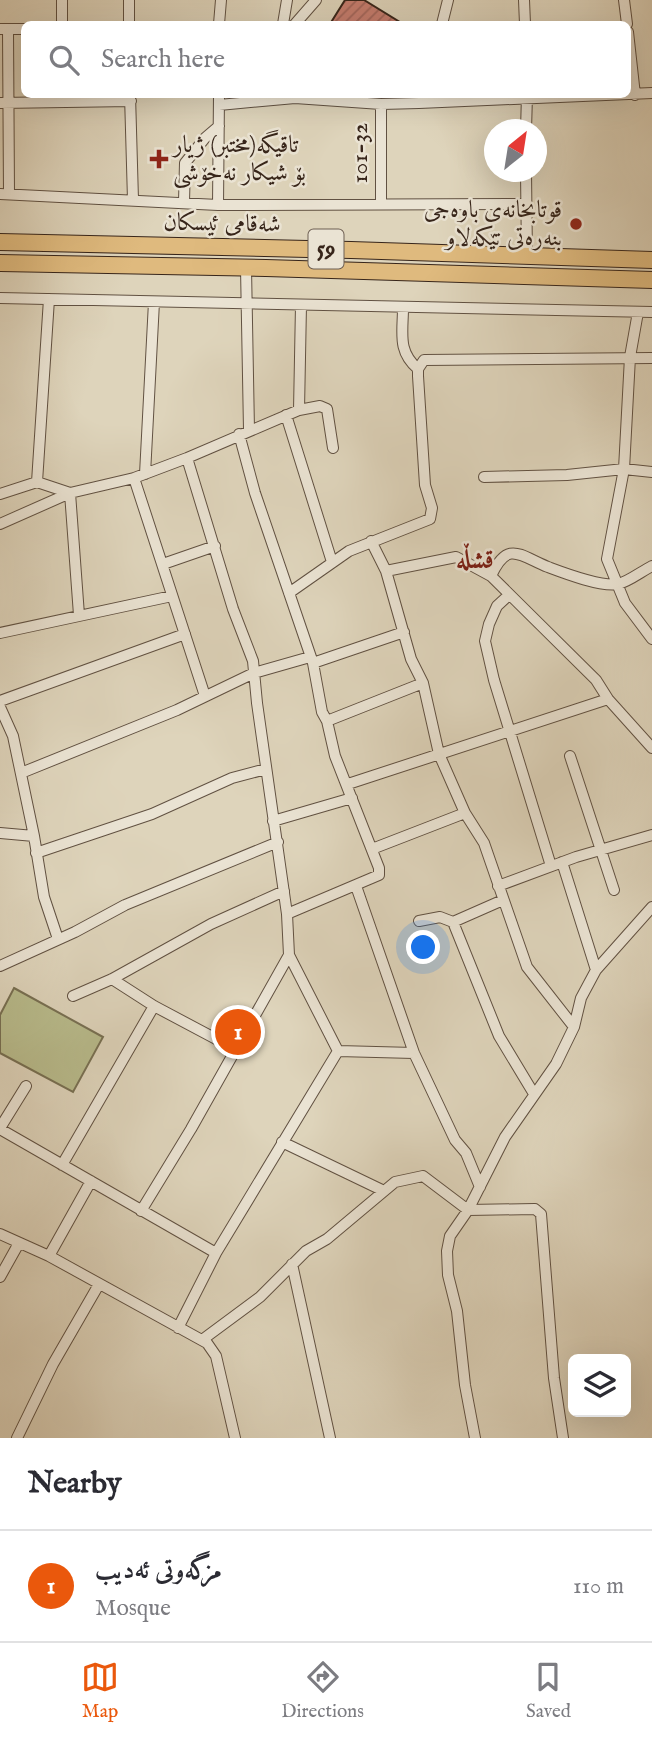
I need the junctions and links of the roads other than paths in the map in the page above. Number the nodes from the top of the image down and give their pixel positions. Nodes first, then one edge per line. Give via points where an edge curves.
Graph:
1 (62, 0) edge
2 (129, 0) edge
3 (221, 0) edge
4 (287, 0) edge
5 (316, 0) edge
6 (448, 0) edge
7 (524, 0) edge
8 (624, 0) edge
9 (62, 21) edge
10 (129, 21) edge
11 (219, 21) edge
12 (284, 21) edge
13 (298, 21) edge
14 (443, 21) edge
15 (525, 21) edge
16 (627, 21) edge
17 (4, 29) edge
18 (631, 59) edge
19 (652, 93) edge
20 (631, 95) edge
21 (635, 95) junction
22 (130, 98) edge
23 (474, 98) edge
24 (527, 98) edge
25 (241, 99) edge
26 (420, 99) edge
27 (219, 100) edge
28 (4, 103) edge
29 (381, 104) junction
30 (526, 119) edge
31 (219, 126) junction
32 (526, 182) edge
33 (5, 194) edge
34 (133, 200) junction
35 (184, 202) junction
36 (381, 203) junction
37 (526, 204) junction
38 (218, 205) junction
39 (0, 242) edge
40 (527, 257) junction
41 (581, 258) junction
42 (652, 260) edge
43 (0, 263) edge
44 (246, 268) junction
45 (582, 279) junction
46 (652, 280) edge
47 (0, 298) edge
48 (49, 299) junction
49 (154, 302) junction
50 (247, 304) junction
51 (302, 305) junction
52 (403, 307) junction
53 (638, 312) junction
54 (652, 312) edge
55 (631, 358) junction
56 (652, 358) edge
57 (418, 369) junction
58 (299, 410) junction
59 (286, 415) junction
60 (244, 432) junction
61 (333, 448) dead end
62 (187, 458) junction
63 (624, 469) junction
64 (652, 472) edge
65 (145, 474) junction
66 (484, 477) dead end
67 (134, 478) junction
68 (37, 482) junction
69 (70, 493) junction
70 (0, 494) edge
71 (0, 524) edge
72 (371, 541) junction
73 (215, 547) junction
74 (332, 562) junction
75 (163, 564) junction
76 (652, 566) edge
77 (386, 571) junction
78 (491, 576) junction
79 (618, 584) junction
80 (289, 593) junction
81 (509, 595) junction
82 (172, 596) junction
83 (79, 615) junction
84 (404, 632) junction
85 (0, 633) edge
86 (185, 634) junction
87 (652, 639) edge
88 (311, 660) junction
89 (254, 673) junction
90 (423, 683) junction
91 (205, 696) junction
92 (608, 699) junction
93 (0, 701) edge
94 (0, 707) edge
95 (327, 721) junction
96 (510, 730) junction
97 (13, 736) junction
98 (0, 737) edge
99 (652, 748) edge
100 (439, 754) junction
101 (570, 756) dead end
102 (266, 769) junction
103 (21, 773) junction
104 (348, 784) junction
105 (352, 798) junction
106 (465, 813) junction
107 (273, 821) junction
108 (0, 833) edge
109 (652, 835) edge
110 (34, 836) junction
111 (278, 842) junction
112 (372, 849) junction
113 (601, 850) junction
114 (36, 853) junction
115 (562, 862) junction
116 (551, 866) junction
117 (356, 886) junction
118 (498, 886) junction
119 (614, 890) dead end
120 (284, 891) junction
121 (503, 900) junction
122 (652, 907) edge
123 (287, 914) junction
124 (419, 921) dead end
125 (453, 922) junction
126 (58, 939) junction
127 (289, 955) junction
128 (0, 966) edge
129 (596, 970) junction
130 (112, 979) junction
131 (73, 996) dead end
132 (154, 1006) junction
133 (574, 1027) junction
134 (235, 1049) junction
135 (338, 1051) junction
136 (414, 1053) junction
137 (26, 1086) dead end
138 (534, 1094) junction
139 (0, 1129) edge
140 (282, 1142) junction
141 (62, 1165) junction
142 (91, 1181) junction
143 (480, 1188) junction
144 (384, 1191) junction
145 (468, 1210) junction
146 (141, 1211) junction
147 (0, 1234) edge
148 (19, 1243) junction
149 (216, 1253) junction
150 (49, 1256) junction
151 (292, 1264) junction
152 (0, 1277) edge
153 (99, 1286) junction
154 (178, 1328) junction
155 (202, 1340) junction
156 (17, 1438) edge
157 (235, 1438) edge
158 (330, 1438) edge
159 (475, 1438) edge
160 (563, 1438) edge

1 - 9 street
2 - 10 street
3 - 11 street
4 - 12 street
5 - 13 street
6 - 14 street
7 - 15 street
8 - 16 street
17 - 28 street
18 - 21 street
19 - 21 street
20 - 21 street
22 - 28 street
22 - 34 street
23 - 26 street
24 - 30 street
25 - 27 street
25 - 29 street
26 - 29 street
27 - 31 street
28 - 33 street
29 - 36 street, 101-32
31 - 35 street via 185,163
31 - 38 street
32 - 37 street
33 - 34 street
34 - 35 street
35 - 38 street
36 - 37 street
36 - 38 street
37 - 40 street
39 - 40 main road, شەقامی ئیسکان / 59
40 - 41 main road, شەقامی ئیسکان / 59
41 - 42 main road, شەقامی ئیسکان / 59
41 - 45 main road
43 - 44 main road, شەقامی ئیسکان / 59
44 - 45 main road, شەقامی ئیسکان / 59
44 - 50 street
45 - 46 main road, شەقامی ئیسکان / 59
47 - 48 street
48 - 49 street
48 - 68 street
49 - 50 street
49 - 65 street
50 - 51 street
50 - 60 street
51 - 52 street
51 - 58 street
52 - 53 street
52 - 57 street via 402,348
53 - 54 street
53 - 55 street
55 - 56 street
55 - 57 street via 425,360
55 - 63 street
57 - 72 street via 430,519
58 - 59 street
58 - 61 street via 324,406
59 - 60 street
59 - 74 street
60 - 62 street
60 - 80 street via 255,493
62 - 65 street
62 - 73 street
63 - 64 street
63 - 66 street
63 - 79 street via 607,559
65 - 67 street
67 - 69 street
67 - 75 street
68 - 69 street
68 - 70 street
69 - 71 street
69 - 83 street
72 - 74 street
72 - 77 street
73 - 75 street
73 - 89 street
74 - 80 street
75 - 82 street
76 - 79 street
77 - 78 street via 456,557
77 - 84 street
78 - 79 street via 497,562 509,554 524,554 596,582
78 - 81 street
79 - 87 street via 625,603
80 - 88 street
81 - 92 street via 596,680
81 - 96 street via 497,606 485,641
82 - 83 street
82 - 86 street
83 - 85 street
84 - 88 street
84 - 90 street
86 - 91 street
86 - 93 street
88 - 89 street
88 - 95 street
89 - 91 street
89 - 102 street
90 - 95 street
90 - 100 street
91 - 103 street
92 - 96 street
92 - 99 street
94 - 97 street
95 - 104 street
96 - 100 street
96 - 116 street
97 - 98 street
97 - 103 street
100 - 104 street
100 - 106 street
101 - 113 street
102 - 107 street
102 - 114 street
103 - 110 street
104 - 105 street
105 - 107 street
105 - 112 street
106 - 112 street
106 - 118 street via 484,843
107 - 111 street
108 - 110 street
109 - 113 street
110 - 114 street
111 - 120 street
111 - 126 street via 125,905
112 - 117 street via 379,875
113 - 115 street
113 - 119 street
114 - 126 street
115 - 116 street
115 - 129 street
116 - 118 street
117 - 123 street
117 - 136 street
118 - 121 street
120 - 123 street
120 - 130 street via 211,924
121 - 125 street
121 - 133 street via 527,967
122 - 129 street
123 - 127 street
124 - 125 street via 440,917
125 - 138 street via 499,1036
126 - 128 street
127 - 134 street
127 - 135 street
129 - 133 street via 581,998
130 - 131 street
130 - 132 street
132 - 134 street
132 - 141 street
133 - 138 street via 556,1064
134 - 146 street
135 - 136 street
135 - 140 street
136 - 143 street
137 - 139 street
138 - 143 street via 505,1137
139 - 141 street
140 - 144 street
140 - 149 street
141 - 142 street
142 - 146 street
142 - 150 street
143 - 145 street
144 - 145 street via 395,1182 423,1176
144 - 151 street
145 - 159 street via 450,1236 447,1251
145 - 160 street via 534,1209 541,1214
146 - 149 street
147 - 148 street
148 - 150 street
148 - 152 street
149 - 154 street
150 - 153 street
151 - 155 street via 260,1297
151 - 158 street
153 - 154 street
153 - 156 street
154 - 155 street
155 - 157 street via 216,1356

